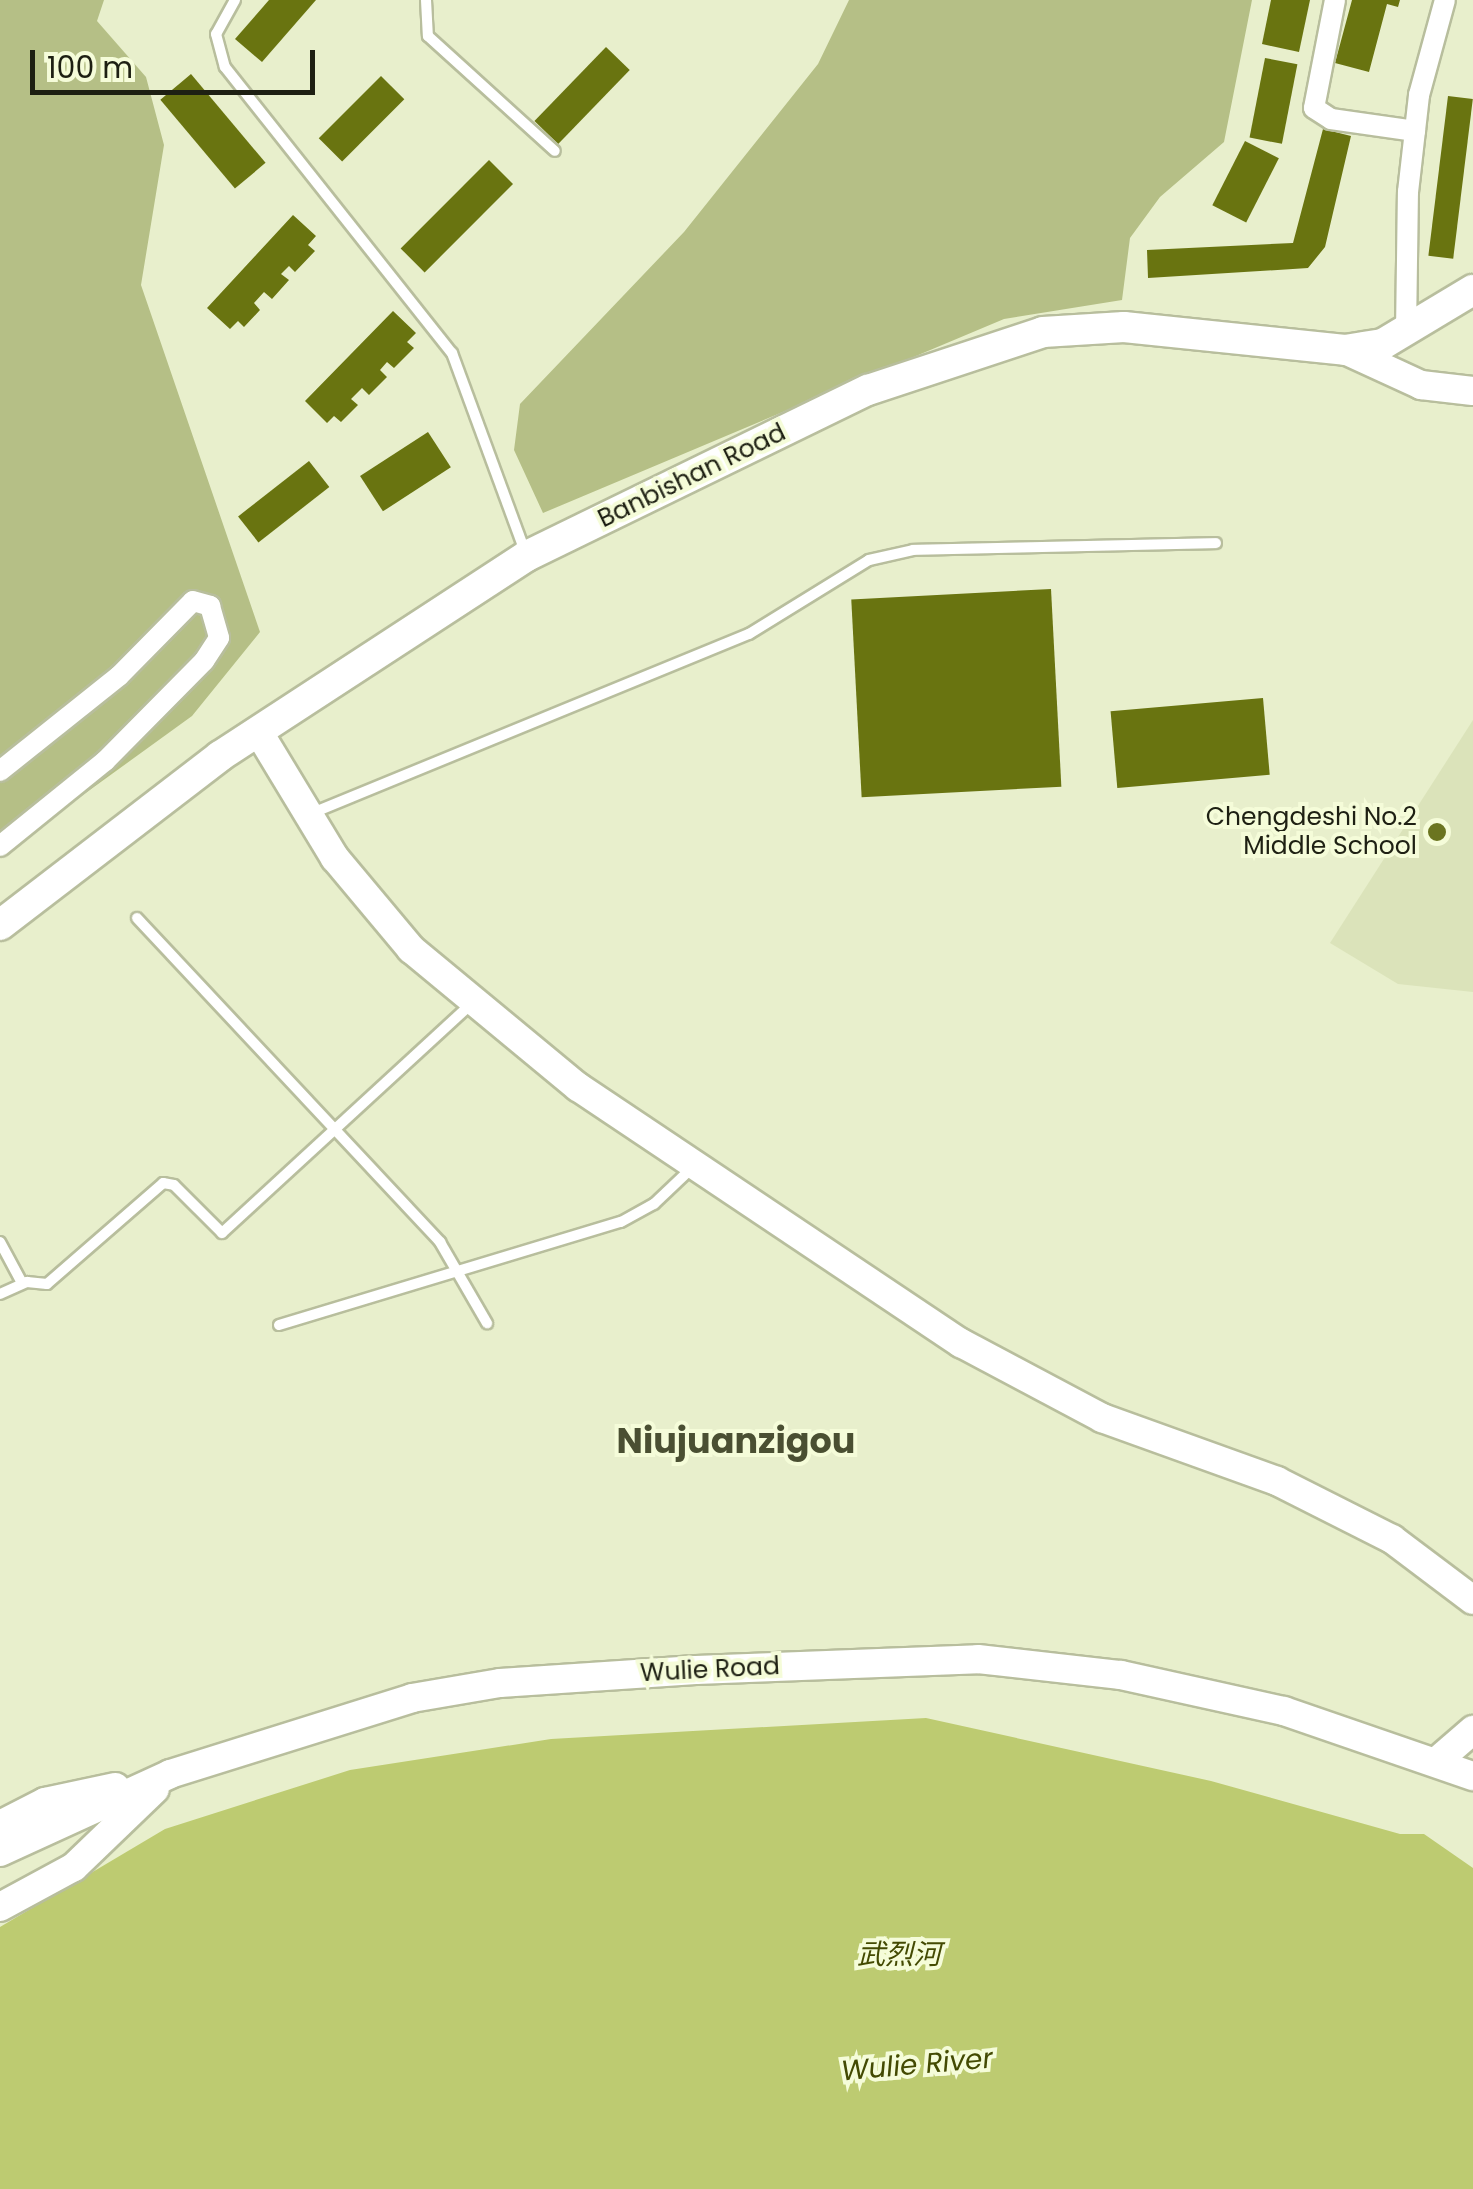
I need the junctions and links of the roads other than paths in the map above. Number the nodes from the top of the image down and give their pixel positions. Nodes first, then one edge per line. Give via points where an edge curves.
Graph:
1 (236, 0) edge
2 (426, 0) edge
3 (1334, 0) edge
4 (1445, 0) edge
5 (1415, 131) junction
6 (555, 151) dead end
7 (1473, 290) edge
8 (1406, 332) junction
9 (1345, 350) junction
10 (1473, 391) edge
11 (1216, 543) dead end
12 (527, 556) junction
13 (258, 731) junction
14 (0, 771) edge
15 (308, 814) junction
16 (0, 846) edge
17 (137, 918) dead end
18 (0, 926) edge
19 (472, 1002) junction
20 (334, 1130) junction
21 (695, 1166) junction
22 (0, 1242) edge
23 (462, 1270) junction
24 (22, 1283) junction
25 (0, 1294) edge
26 (486, 1322) dead end
27 (279, 1325) dead end
28 (1473, 1600) edge
29 (1473, 1730) edge
30 (1436, 1762) junction
31 (170, 1774) junction
32 (1473, 1776) edge
33 (1473, 1796) edge
34 (0, 1825) edge
35 (0, 1852) edge
36 (0, 1906) edge

1 - 12 lane via 216,34 226,67 452,354
2 - 6 lane via 428,36
3 - 5 street via 1314,108 1332,119
4 - 5 street
5 - 8 street
7 - 8 main road, Banbishan Road
8 - 9 main road, Banbishan Road
9 - 10 main road via 1421,385
9 - 12 main road, Banbishan Road via 1124,327 1043,332 868,390
11 - 15 lane via 914,550 869,560 749,634
12 - 13 main road, Banbishan Road
13 - 15 main road
13 - 18 main road, Banbishan Road
14 - 16 street via 119,676 193,600 210,606 219,638 204,661 105,761
15 - 19 main road via 335,858 412,950
17 - 20 lane
19 - 20 lane
19 - 21 main road via 578,1087
20 - 23 lane
20 - 24 lane via 222,1232 174,1185 162,1183 47,1284
21 - 23 lane via 654,1204 621,1222
21 - 28 main road via 961,1343 1102,1418 1278,1481 1392,1540
22 - 24 lane
23 - 26 lane
23 - 27 lane
24 - 25 lane
29 - 30 main road
30 - 31 main road, Wulie Road via 1284,1711 1121,1675 978,1659 500,1683 394,1703
30 - 32 main road, Wulie Road
30 - 33 main road, Wulie Road
31 - 34 main road via 46,1802
31 - 35 main road, Wulie Road
31 - 36 main road via 74,1866

